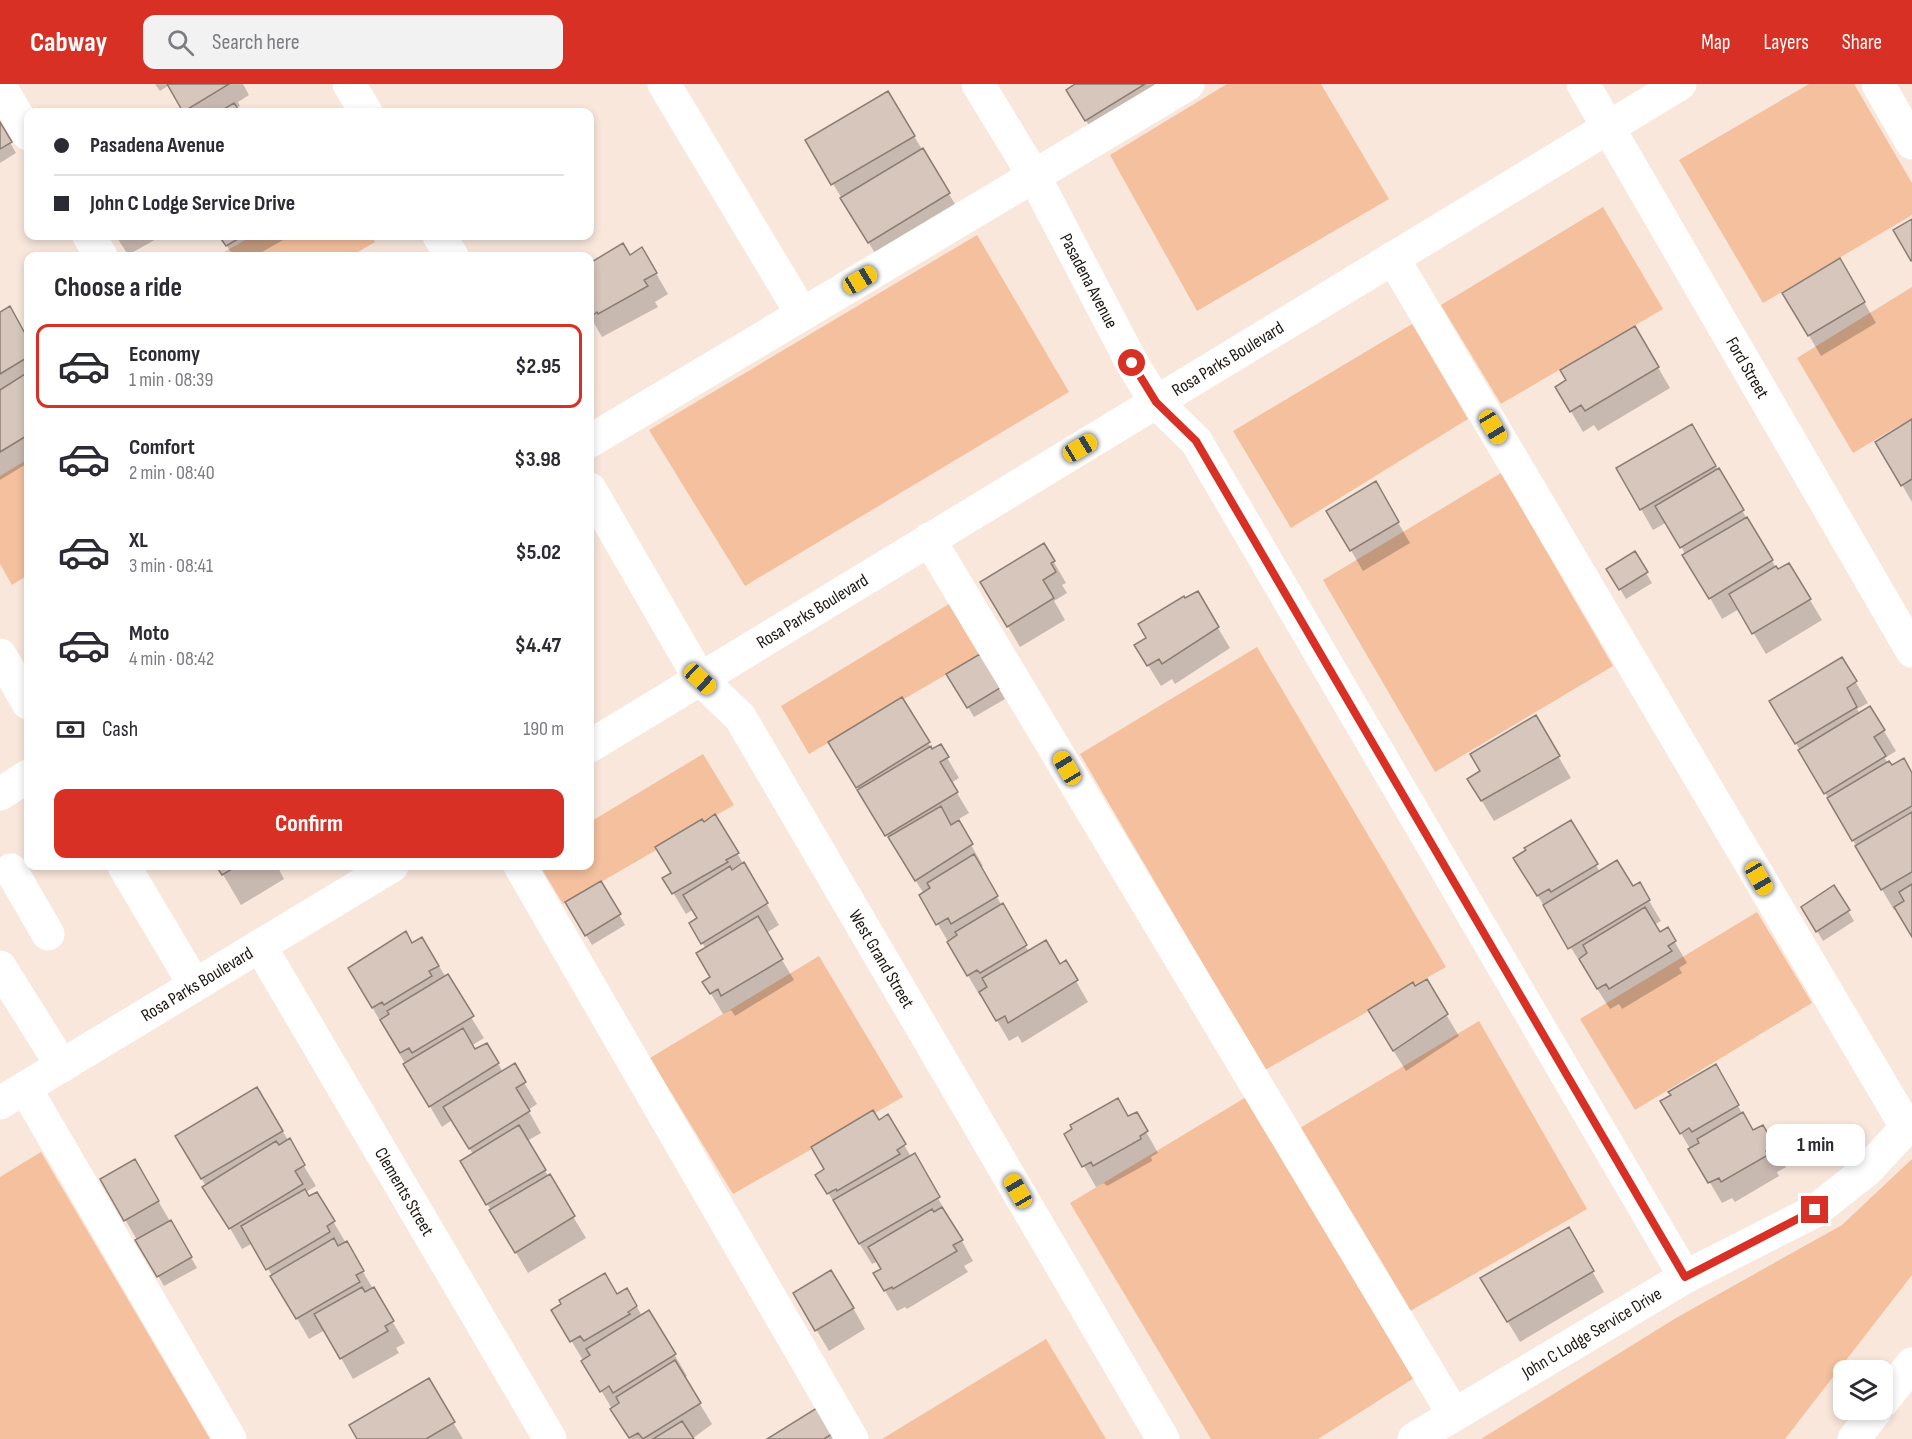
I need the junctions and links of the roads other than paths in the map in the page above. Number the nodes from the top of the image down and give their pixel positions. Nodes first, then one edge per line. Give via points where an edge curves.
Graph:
1 (349, 84) edge
2 (664, 84) edge
3 (978, 84) edge
4 (1188, 84) edge
5 (1583, 84) edge
6 (1680, 84) edge
7 (1878, 84) edge
8 (0, 86) edge
9 (364, 108) edge
10 (24, 127) edge
11 (1609, 129) junction
12 (1912, 143) edge
13 (1034, 176) junction
14 (1393, 258) junction
15 (802, 314) junction
16 (1156, 402) junction
17 (594, 439) edge
18 (594, 496) edge
19 (929, 539) junction
20 (1912, 651) edge
21 (0, 655) edge
22 (700, 679) junction
23 (24, 696) edge
24 (594, 744) edge
25 (24, 779) edge
26 (0, 794) edge
27 (11, 870) dead end
28 (126, 870) edge
29 (385, 870) edge
30 (522, 870) edge
31 (48, 934) dead end
32 (260, 946) junction
33 (0, 967) edge
34 (194, 984) junction
35 (62, 1066) junction
36 (13, 1096) edge
37 (1909, 1125) edge
38 (1685, 1277) junction
39 (1912, 1364) edge
40 (1893, 1388) edge
41 (1454, 1415) junction
42 (1868, 1420) edge
43 (230, 1439) edge
44 (550, 1439) edge
45 (852, 1439) edge
46 (1163, 1439) edge
47 (1414, 1439) edge
48 (1854, 1439) edge

1 - 9 main road
2 - 15 main road
3 - 13 main road, Pasadena Avenue
4 - 13 main road
5 - 11 main road, Ford Street
6 - 11 main road, Rosa Parks Boulevard
7 - 12 main road
8 - 10 main road
11 - 14 main road, Rosa Parks Boulevard
11 - 20 main road, Ford Street
13 - 15 main road
13 - 16 main road, Pasadena Avenue
14 - 16 main road, Rosa Parks Boulevard
14 - 37 main road
15 - 17 main road
16 - 19 main road, Rosa Parks Boulevard
16 - 38 main road, Pasadena Avenue via 1196,441
18 - 22 main road, West Grand Street
19 - 22 main road, Rosa Parks Boulevard
19 - 41 main road
21 - 23 main road
22 - 24 main road, Rosa Parks Boulevard
22 - 46 main road, West Grand Street via 740,717
25 - 26 main road
27 - 31 main road
28 - 34 main road
29 - 32 main road, Rosa Parks Boulevard
30 - 45 main road
32 - 34 main road, Rosa Parks Boulevard
32 - 44 main road, Clements Street
33 - 35 main road
34 - 35 main road, Rosa Parks Boulevard
35 - 36 main road, Rosa Parks Boulevard
36 - 43 main road
37 - 38 main road, John C Lodge Service Drive via 1867,1170 1815,1210
38 - 41 main road, John C Lodge Service Drive
39 - 40 main road
41 - 47 main road, John C Lodge Service Drive
42 - 48 main road

